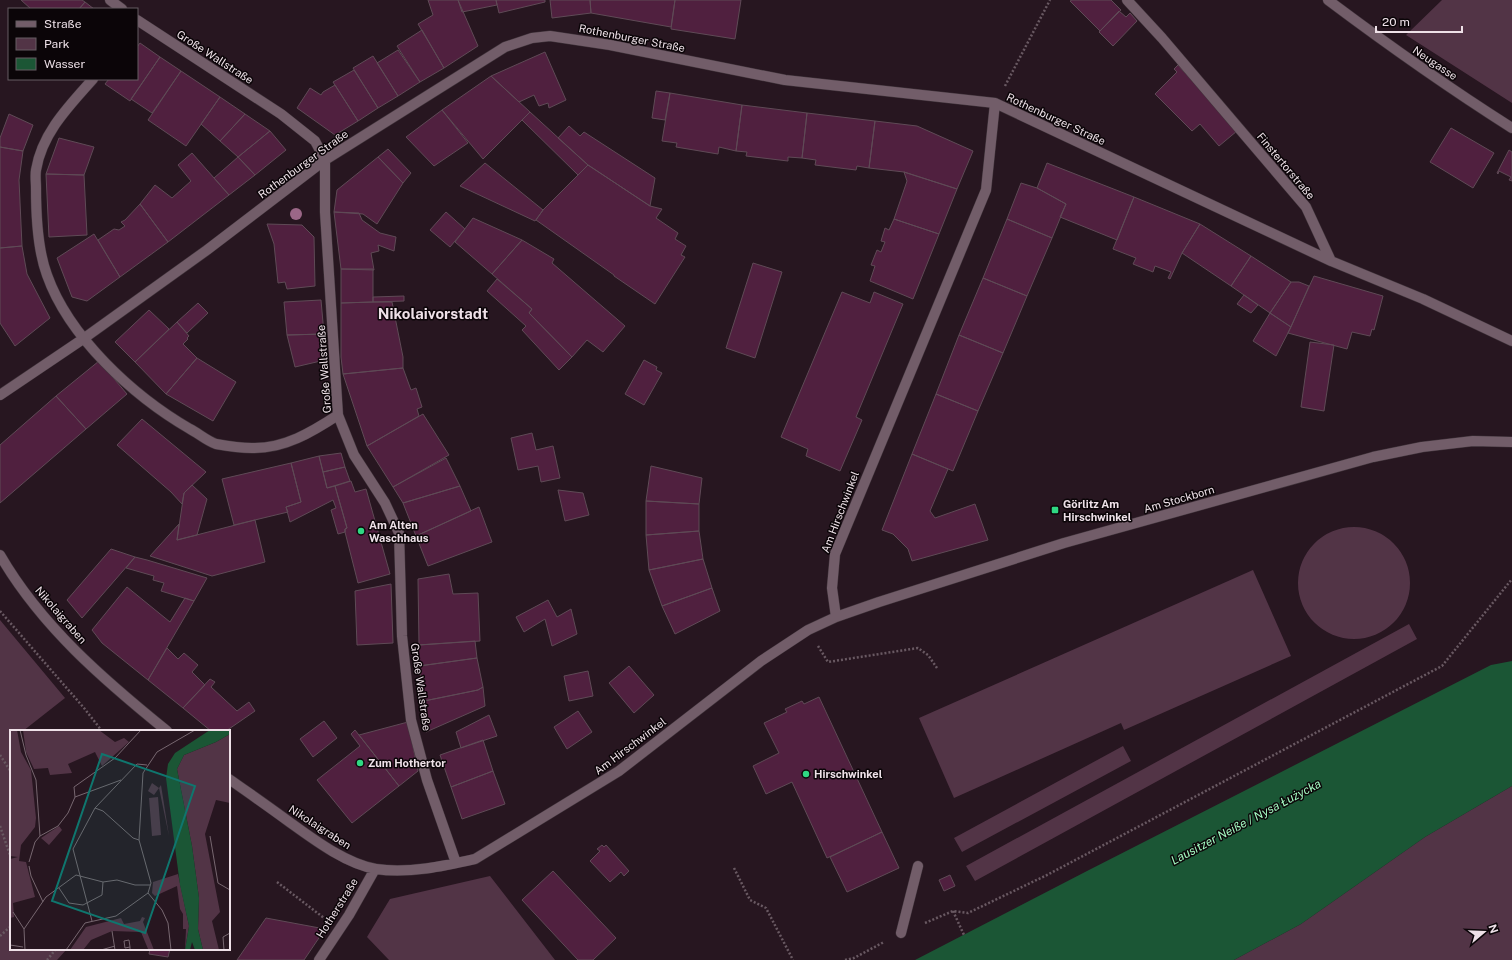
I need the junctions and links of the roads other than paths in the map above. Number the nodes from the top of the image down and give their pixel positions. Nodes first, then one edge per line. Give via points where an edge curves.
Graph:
1 (110, 0) edge
2 (1127, 0) edge
3 (1328, 0) edge
4 (121, 8) edge
5 (139, 24) edge
6 (92, 80) edge
7 (995, 103) junction
8 (1512, 128) edge
9 (325, 160) junction
10 (1331, 261) junction
11 (83, 339) junction
12 (1512, 341) edge
13 (0, 395) edge
14 (338, 414) junction
15 (1512, 442) edge
16 (0, 555) edge
17 (836, 617) junction
18 (166, 730) edge
19 (230, 780) edge
20 (456, 863) junction
21 (918, 866) dead end
22 (375, 869) junction
23 (901, 933) road end
24 (318, 960) edge

1 - 4 street
2 - 10 street, Finstertorstraße via 1306,207
3 - 8 street, Neugasse via 1398,52
5 - 9 street, Große Wallstraße via 281,114 315,141
6 - 11 street via 63,112 46,139 36,170 40,244 46,274 59,301
7 - 9 street, Rothenburger Straße via 785,80 610,45 550,36 505,46
7 - 10 street, Rothenburger Straße
7 - 17 street, Am Hirschwinkel via 986,190 835,554 832,588
9 - 11 street, Rothenburger Straße via 207,250
9 - 14 street, Große Wallstraße
10 - 12 street via 1423,298
11 - 13 street, Rothenburger Straße
11 - 14 street via 134,390 178,422 215,443 251,448 272,447 309,433
14 - 20 street, Große Wallstraße via 354,455 385,503 399,533 402,636 411,720 426,780
15 - 17 street, Am Stockborn via 1466,442 1422,447 1373,457 1064,543
16 - 18 street, Nikolaigraben via 15,580 63,639 120,693
17 - 20 street, Am Hirschwinkel via 808,630 761,661 619,771 475,859
19 - 22 street, Nikolaigraben via 343,857
20 - 22 street, Nikolaigraben via 405,870
21 - 23 street
22 - 24 street, Hotherstraße via 349,915

